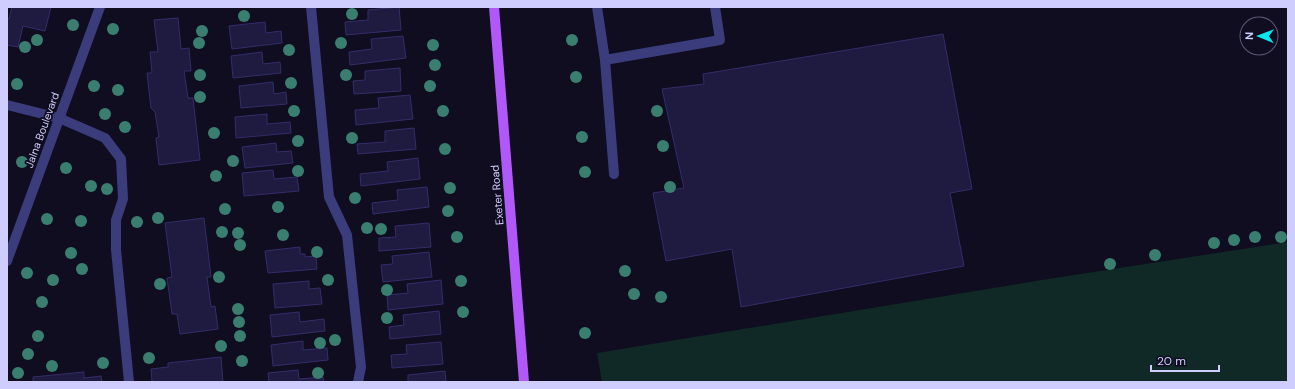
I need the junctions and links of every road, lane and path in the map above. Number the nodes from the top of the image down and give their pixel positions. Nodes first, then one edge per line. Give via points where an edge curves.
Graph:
1 (100, 7) edge
2 (311, 7) edge
3 (494, 7) edge
4 (597, 7) edge
5 (715, 7) edge
6 (605, 60) junction
7 (7, 105) edge
8 (59, 118) junction
9 (614, 174) dead end
10 (7, 261) edge
11 (129, 382) edge
12 (358, 382) edge
13 (524, 382) edge

1 - 8 street, Jalna Boulevard
2 - 12 street via 329,197 347,235 360,367
3 - 13 main road, Exeter Road
4 - 6 street
5 - 6 street via 720,40
6 - 9 street
7 - 8 street
8 - 10 street, Jalna Boulevard
8 - 11 street via 105,138 121,159 124,199 116,220 116,250

